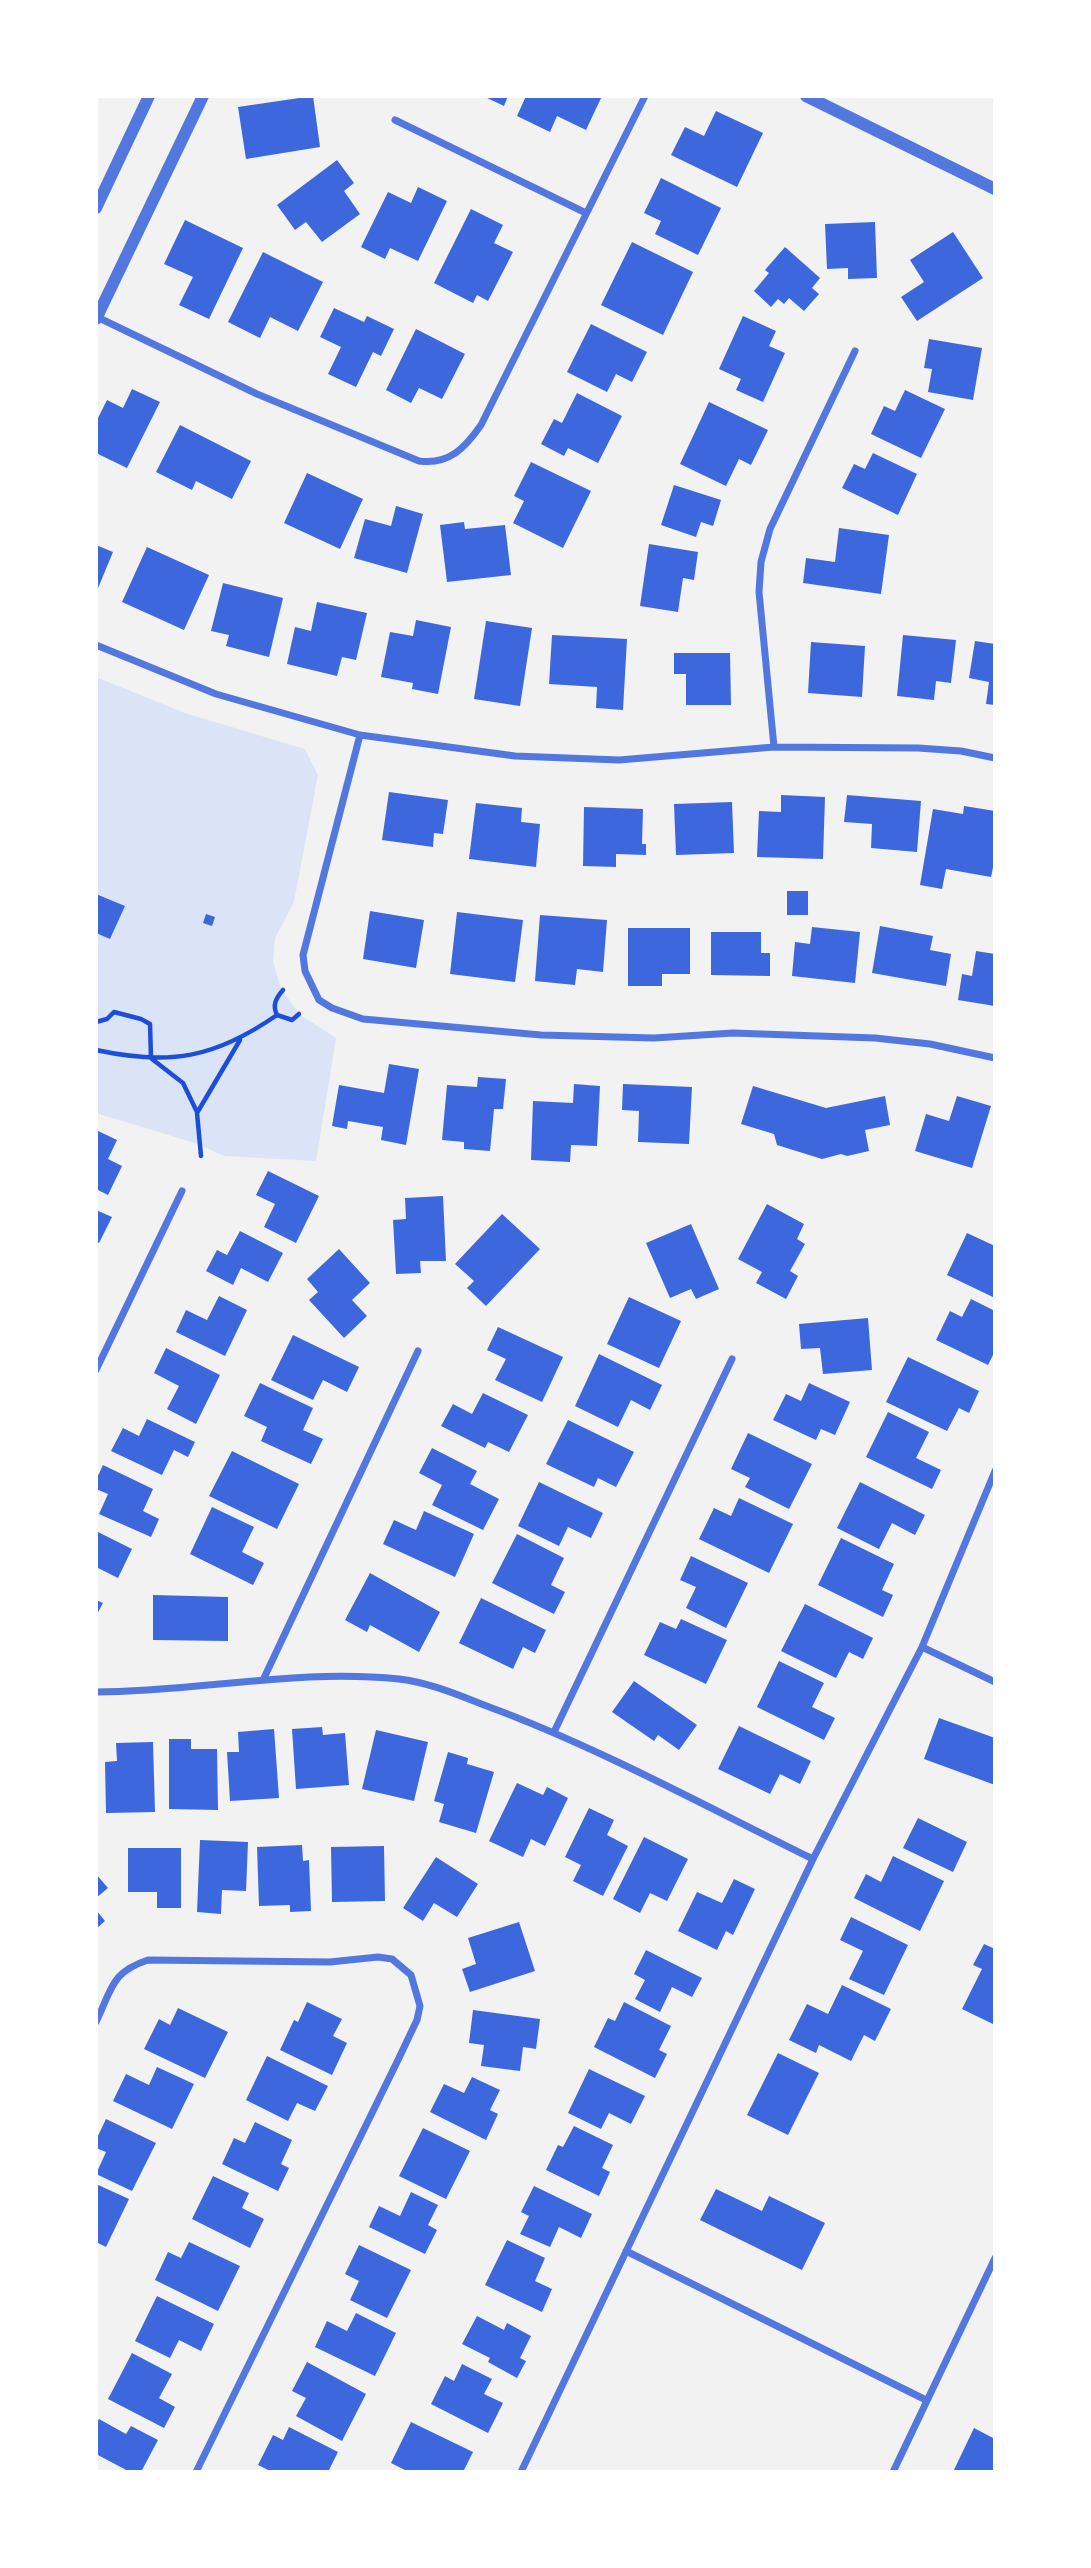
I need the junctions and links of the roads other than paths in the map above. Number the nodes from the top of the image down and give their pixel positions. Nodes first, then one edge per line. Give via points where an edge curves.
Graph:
1 (149, 96) edge
2 (203, 96) edge
3 (645, 96) edge
4 (806, 96) edge
5 (395, 120) dead end
6 (995, 189) edge
7 (96, 208) edge
8 (586, 213) junction
9 (97, 318) edge
10 (855, 351) dead end
11 (96, 645) edge
12 (360, 735) junction
13 (774, 747) junction
14 (995, 758) edge
15 (995, 1058) edge
16 (182, 1191) dead end
17 (418, 1351) dead end
18 (732, 1359) dead end
19 (96, 1370) edge
20 (995, 1471) edge
21 (922, 1647) junction
22 (264, 1678) junction
23 (995, 1682) edge
24 (96, 1692) edge
25 (554, 1732) junction
26 (813, 1859) junction
27 (96, 2022) edge
28 (626, 2251) junction
29 (995, 2258) edge
30 (926, 2400) junction
31 (196, 2472) edge
32 (521, 2472) edge
33 (892, 2472) edge

1 - 7 street
2 - 9 street
3 - 8 street
4 - 6 street
5 - 8 street
8 - 9 street via 481,425 450,458 433,463 257,394
10 - 13 street via 770,529 761,562 759,592
11 - 12 street via 216,694
12 - 13 street via 515,756 619,760
12 - 15 street via 303,956 318,1000 363,1019 553,1035 654,1038 733,1033 875,1038
13 - 14 street via 918,748
16 - 19 street
17 - 22 street
18 - 25 street
20 - 21 street
21 - 23 street
21 - 26 street
22 - 24 street
22 - 25 street via 337,1675 401,1679 438,1688
25 - 26 street
26 - 28 street
27 - 31 street via 118,1976 129,1966 148,1960 330,1962 378,1956 392,1959 411,1975 420,2006
28 - 30 street
28 - 32 street
29 - 30 street
30 - 33 street

